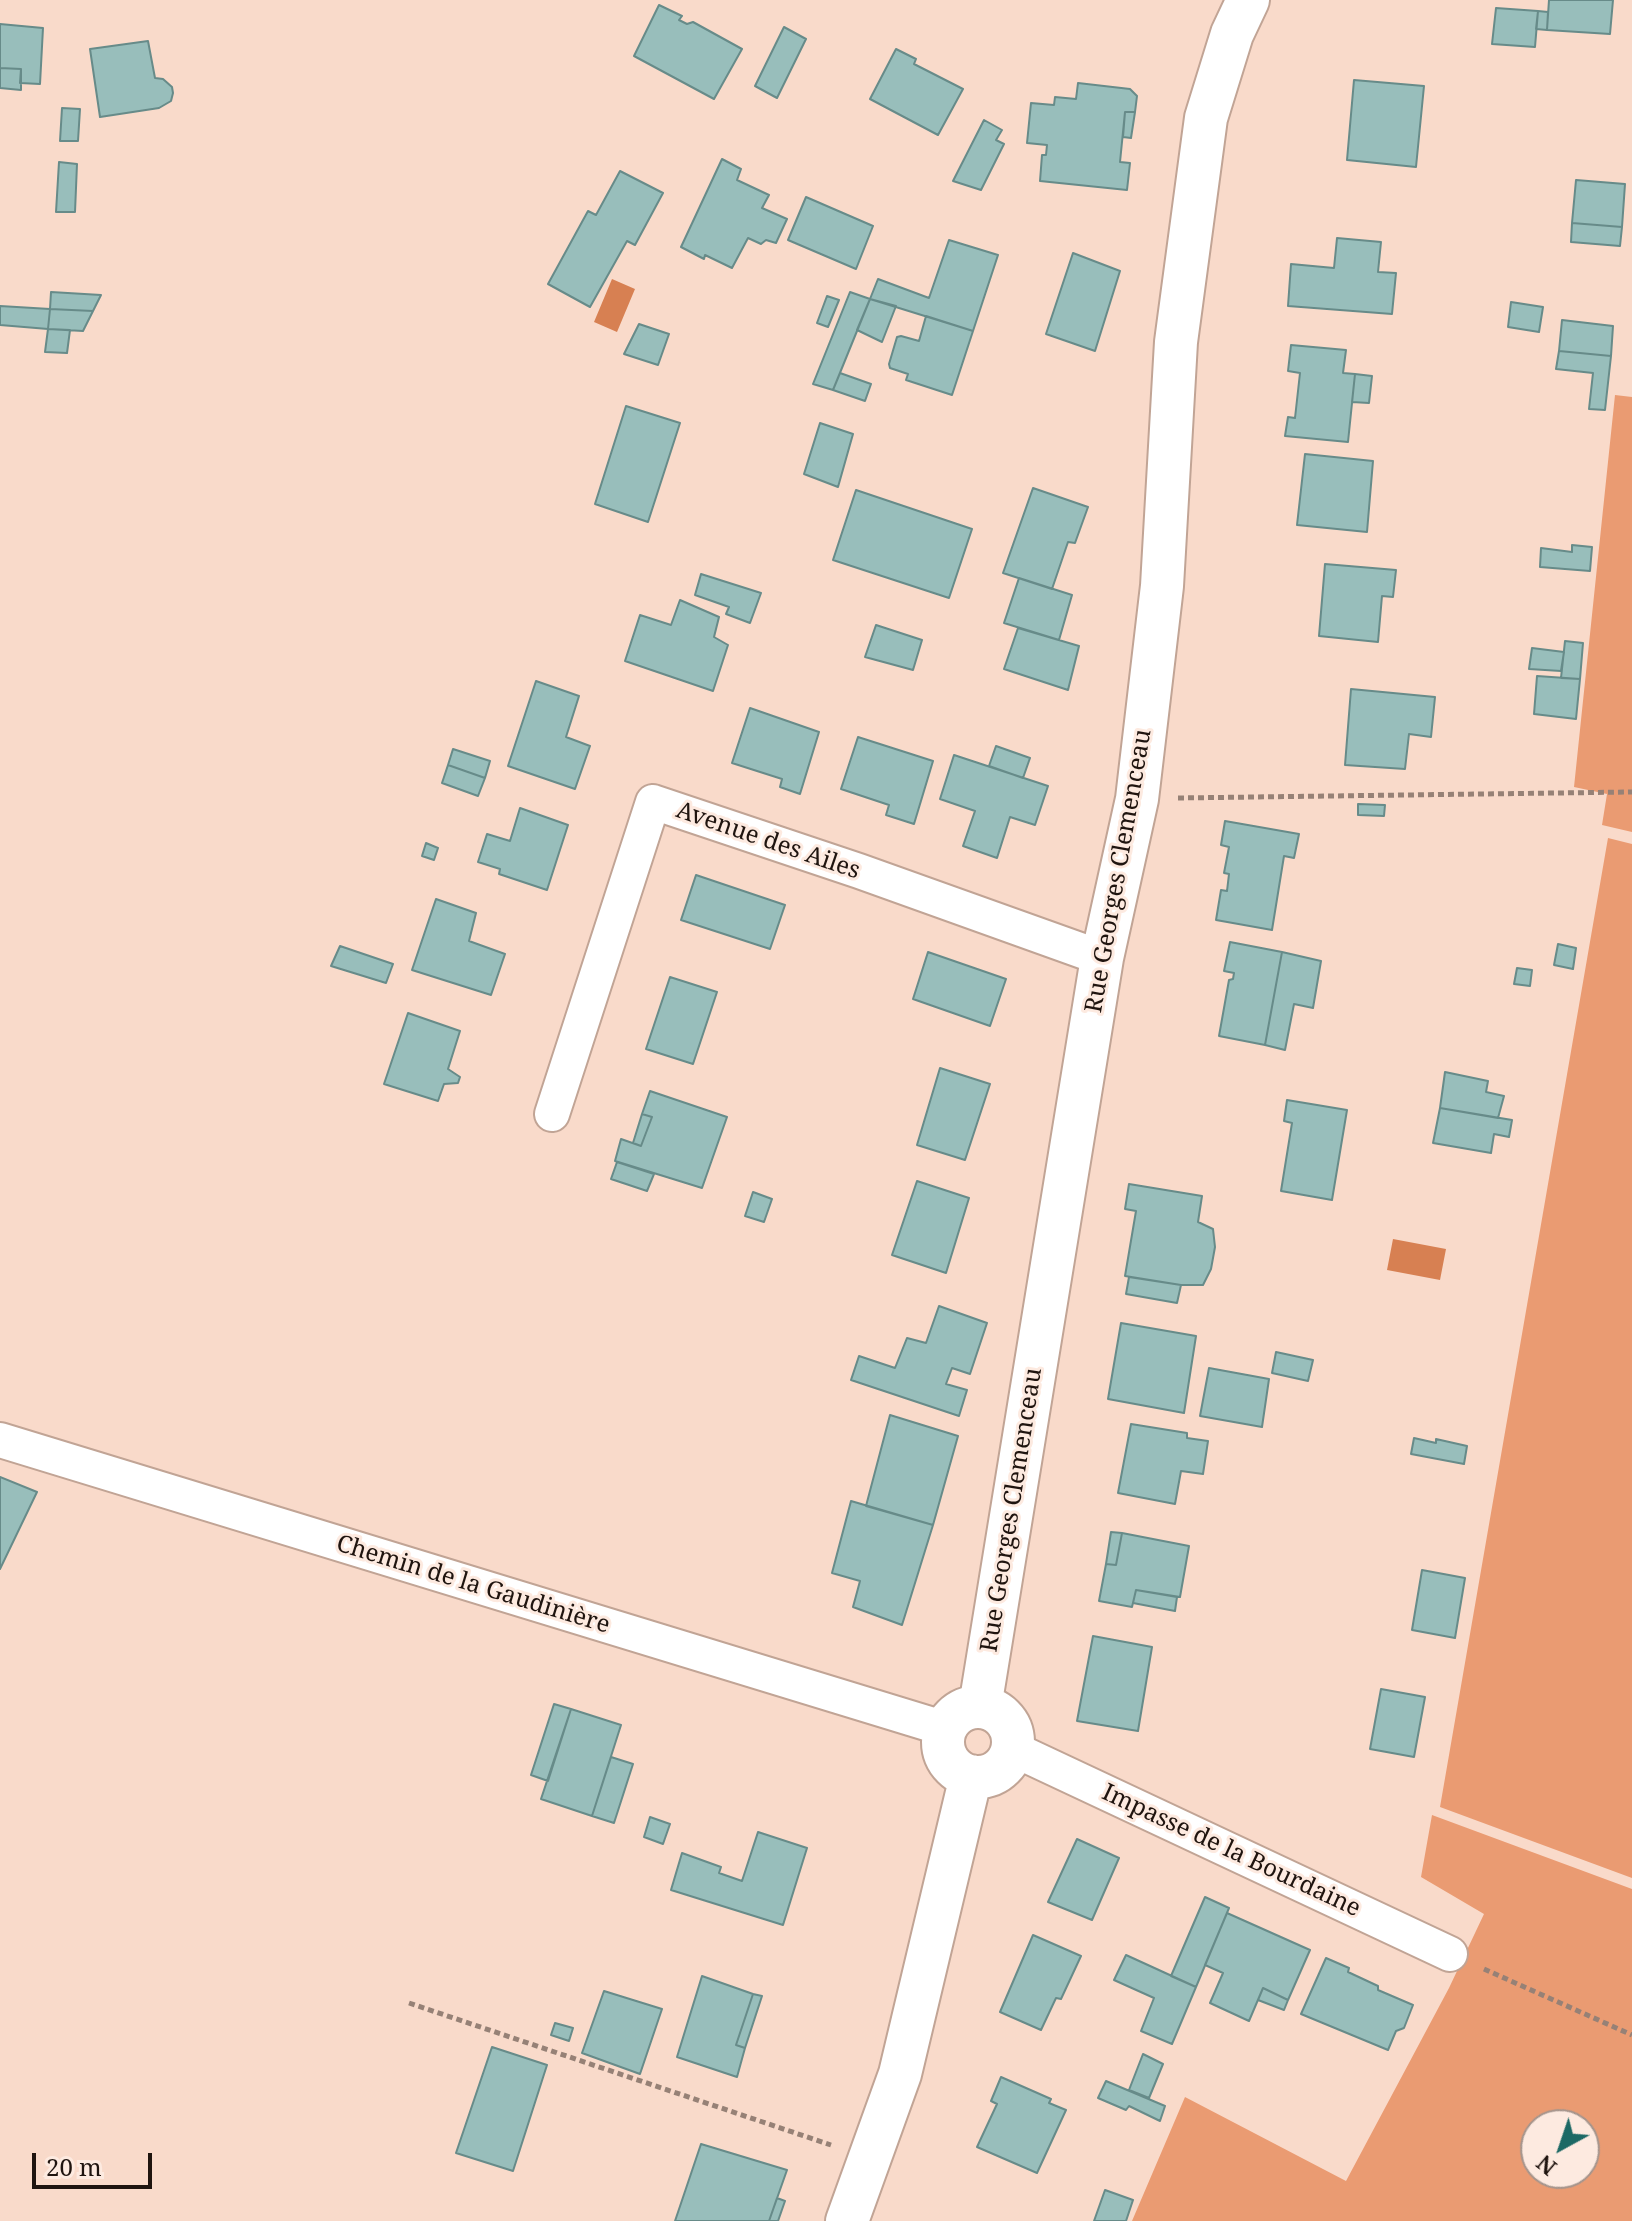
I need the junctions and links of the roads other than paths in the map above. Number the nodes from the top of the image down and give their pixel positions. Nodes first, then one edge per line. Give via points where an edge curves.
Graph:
1 (1238, 11) edge
2 (1102, 958) junction
3 (552, 1114) dead end
4 (0, 1440) edge
5 (980, 1707) junction
6 (946, 1729) junction
7 (1013, 1749) junction
8 (971, 1776) junction
9 (1450, 1954) road end
10 (847, 2221) edge

1 - 2 street, Rue Georges Clemenceau via 1206,118 1176,342 1162,586 1137,799
2 - 3 street, Avenue des Ailes via 653,802
2 - 5 street, Rue Georges Clemenceau
4 - 6 street, Chemin de la Gaudinière
5 - 6 street via 961,1712
5 - 7 street via 1002,1716 1010,1726
6 - 8 street via 943,1741 951,1763
7 - 8 street via 1000,1769
7 - 9 street, Impasse de la Bourdaine
8 - 10 street via 900,2074

